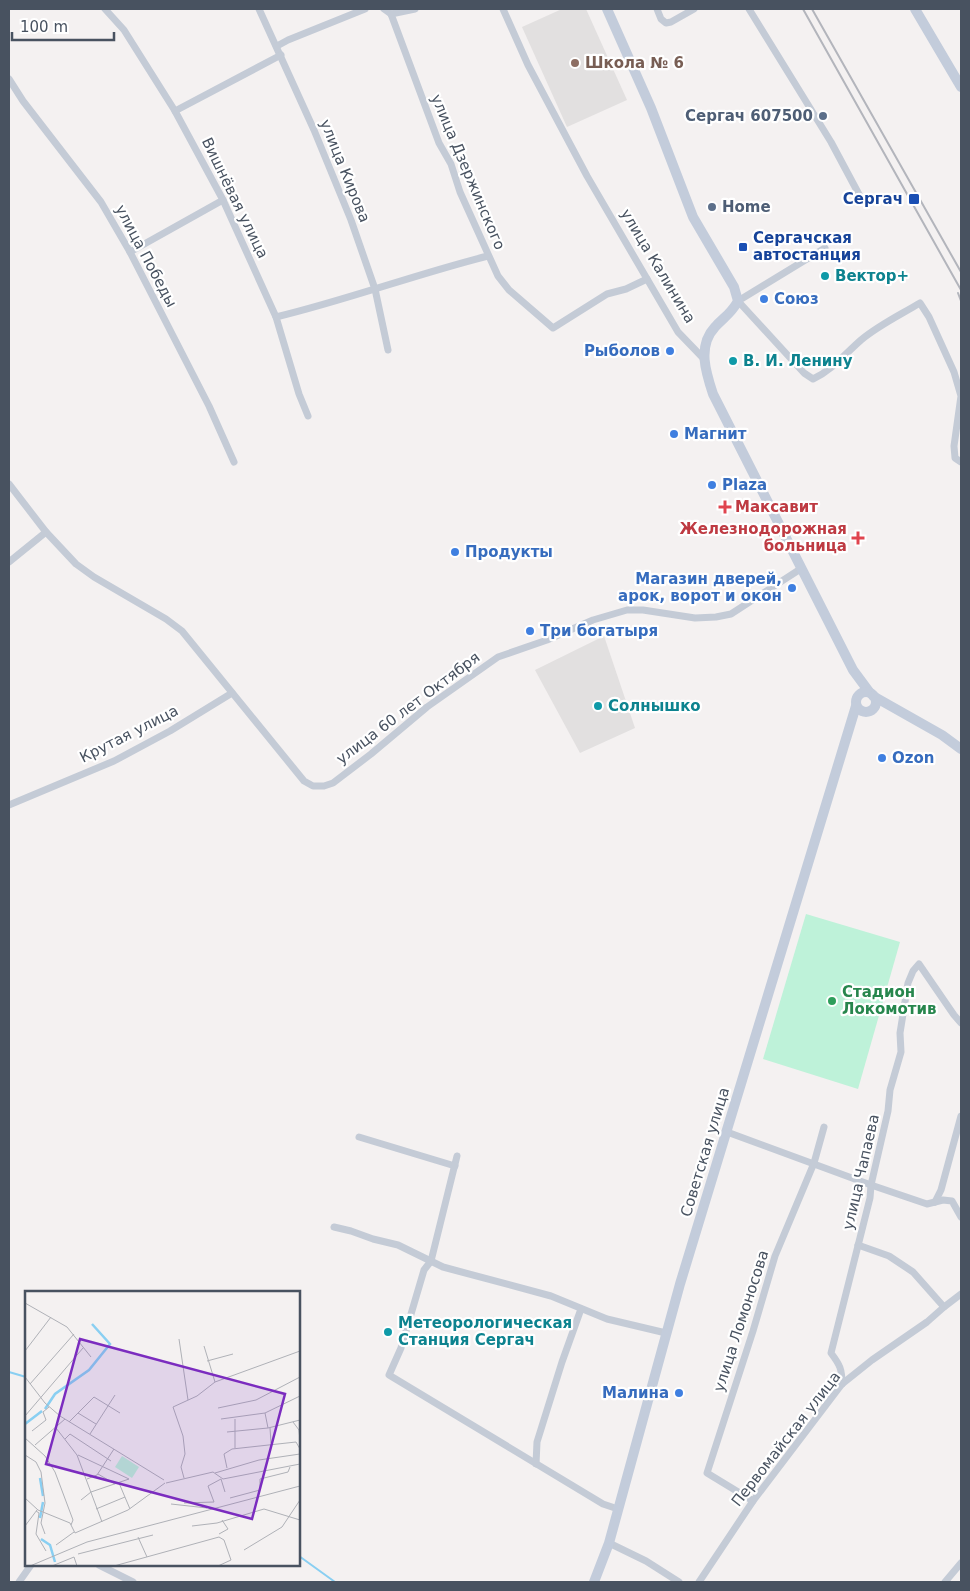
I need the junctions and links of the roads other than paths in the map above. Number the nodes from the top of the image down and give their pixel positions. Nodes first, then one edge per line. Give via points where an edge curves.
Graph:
1 (105, 9) edge
2 (259, 9) edge
3 (365, 9) edge
4 (384, 9) edge
5 (415, 9) edge
6 (503, 9) edge
7 (607, 9) edge
8 (657, 9) edge
9 (694, 9) edge
10 (749, 9) edge
11 (915, 9) edge
12 (391, 14) junction
13 (277, 46) junction
14 (281, 55) junction
15 (9, 79) edge
16 (961, 87) edge
17 (175, 111) junction
18 (223, 200) junction
19 (862, 200) dead end
20 (825, 248) dead end
21 (130, 252) junction
22 (488, 256) junction
23 (647, 279) junction
24 (375, 289) junction
25 (738, 301) junction
26 (276, 317) junction
27 (388, 350) dead end
28 (704, 358) junction
29 (308, 416) dead end
30 (234, 462) dead end
31 (961, 462) edge
32 (9, 484) edge
33 (46, 532) junction
34 (9, 562) edge
35 (802, 568) junction
36 (853, 670) junction
37 (232, 693) junction
38 (872, 695) junction
39 (856, 702) junction
40 (894, 708) junction
41 (869, 711) junction
42 (848, 731) junction
43 (961, 749) edge
44 (9, 805) edge
45 (961, 1023) edge
46 (961, 1116) edge
47 (824, 1127) dead end
48 (727, 1132) junction
49 (359, 1137) dead end
50 (457, 1156) dead end
51 (814, 1163) junction
52 (455, 1166) junction
53 (871, 1185) junction
54 (952, 1201) junction
55 (935, 1202) junction
56 (961, 1203) edge
57 (961, 1217) edge
58 (334, 1227) dead end
59 (858, 1246) junction
60 (431, 1261) junction
61 (961, 1294) edge
62 (944, 1307) junction
63 (581, 1310) junction
64 (666, 1333) junction
65 (842, 1384) junction
66 (536, 1464) junction
67 (753, 1501) junction
68 (618, 1509) junction
69 (609, 1543) junction
70 (961, 1563) edge
71 (30, 1566) edge
72 (101, 1566) edge
73 (18, 1582) edge
74 (133, 1582) edge
75 (594, 1582) edge
76 (679, 1582) edge
77 (699, 1582) edge
78 (945, 1582) edge

1 - 17 street, Вишнёвая улица via 124,30
2 - 13 street, улица Кирова
3 - 13 street
4 - 12 street
5 - 12 street
6 - 23 street, улица Калинина via 528,65 587,176
7 - 25 main road via 651,108 693,216 734,287
8 - 9 street via 666,23
10 - 19 street via 831,142
11 - 16 main road
12 - 22 street, улица Дзержинского via 439,143 451,164
13 - 14 street, улица Кирова
14 - 17 street
14 - 24 street, улица Кирова via 351,220
15 - 21 street, улица Победы via 101,202
17 - 18 street, Вишнёвая улица
18 - 21 street
18 - 26 street, Вишнёвая улица
20 - 25 street
21 - 30 street, улица Победы
22 - 23 street, улица Дзержинского via 509,290 553,328 607,294
22 - 24 street
23 - 28 street, улица Калинина via 678,332
24 - 26 street
24 - 27 street, улица Кирова
25 - 28 main road via 733,311 714,329
25 - 31 street via 813,379 825,373 862,339 920,303 954,372 961,396 954,446 955,458
26 - 29 street, Вишнёвая улица
28 - 35 main road via 713,394
32 - 33 street
33 - 34 street
33 - 37 street via 76,564 182,631
35 - 36 main road
35 - 37 street, улица 60 лет Октября via 731,614 695,618 627,610 592,620 498,657 427,707 333,783 324,786 313,786 304,781
36 - 38 main road
36 - 39 main road
37 - 44 street, Крутая улица via 114,761
38 - 39 main road via 863,693
38 - 40 main road
38 - 41 main road via 876,703
39 - 41 main road via 858,709
39 - 42 main road, Советская улица
40 - 41 main road
40 - 43 main road
41 - 42 main road, Советская улица
42 - 48 main road, Советская улица
45 - 53 street, улица Чапаева via 919,964 908,983 900,1033 901,1052
46 - 55 street
47 - 51 street, улица Ломоносова
48 - 51 street
48 - 64 main road, Советская улица
49 - 52 street
50 - 52 street
51 - 53 street
51 - 67 street, улица Ломоносова via 775,1256 706,1473
52 - 60 street
53 - 55 street via 927,1204
53 - 59 street, улица Чапаева
54 - 55 street
54 - 56 street
54 - 57 street
58 - 60 street via 398,1245
59 - 62 street via 889,1256 913,1272
59 - 65 street, улица Чапаева via 831,1354 840,1366
60 - 63 street via 442,1267 552,1296
60 - 66 street via 424,1270 401,1348 389,1375
61 - 62 street, Первомайская улица
62 - 65 street, Первомайская улица
63 - 64 street
63 - 66 street via 537,1442
64 - 68 main road, Советская улица
65 - 67 street, Первомайская улица
66 - 68 street via 603,1504
67 - 77 street, Первомайская улица
68 - 69 main road, Советская улица
69 - 75 main road, Советская улица
69 - 76 street
70 - 78 street
71 - 73 street
72 - 74 street

